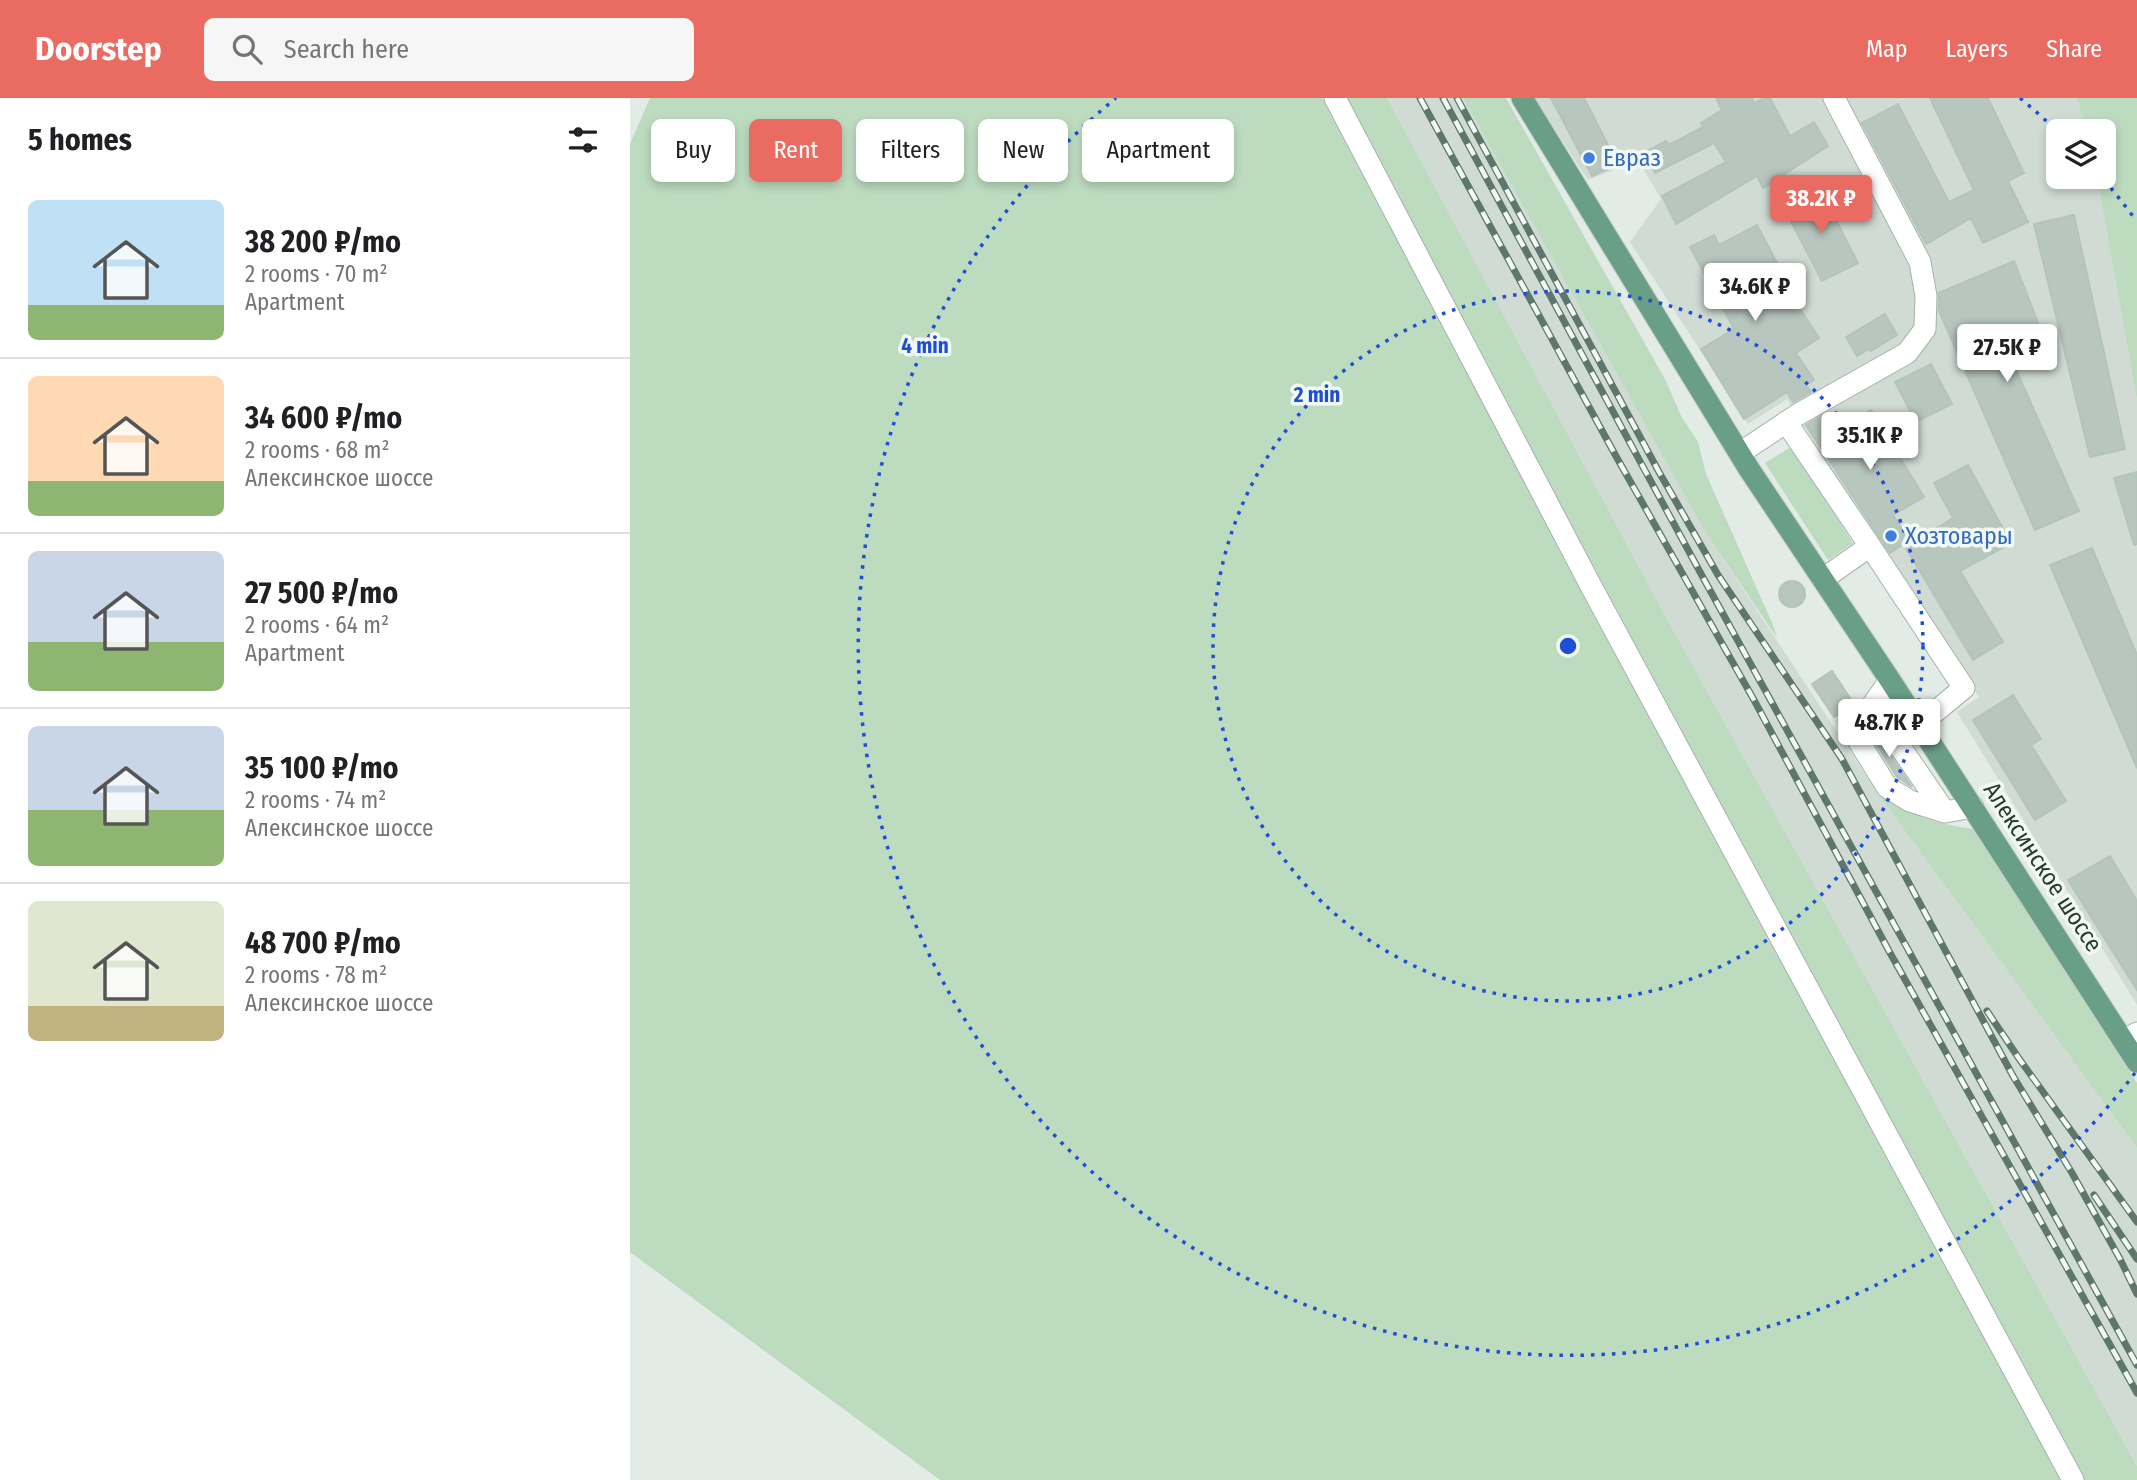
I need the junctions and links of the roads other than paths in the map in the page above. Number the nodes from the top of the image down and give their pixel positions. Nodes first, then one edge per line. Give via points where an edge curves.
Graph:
1 (1335, 98) edge
2 (1522, 98) edge
3 (1834, 98) edge
4 (1786, 422) junction
5 (1740, 453) junction
6 (1870, 546) junction
7 (1822, 579) junction
8 (1890, 680) junction
9 (1882, 719) junction
10 (1920, 725) junction
11 (1870, 760) junction
12 (1973, 807) junction
13 (1945, 812) junction
14 (2130, 1037) edge
15 (2137, 1062) edge
16 (2073, 1480) edge

1 - 16 lane via 1598,600
2 - 5 main road, Алексинское шоссе
3 - 4 lane via 1920,262 1925,329 1908,353
4 - 5 lane
4 - 6 lane
5 - 7 main road, Алексинское шоссе
6 - 7 lane
6 - 10 lane via 1964,688
7 - 8 main road, Алексинское шоссе
8 - 9 lane
8 - 10 main road, Алексинское шоссе
9 - 11 lane
9 - 11 lane via 1856,737
9 - 13 lane
10 - 12 main road, Алексинское шоссе
11 - 13 lane via 1887,787 1909,801
12 - 13 lane
12 - 14 main road, Алексинское шоссе
14 - 15 main road, Алексинское шоссе

